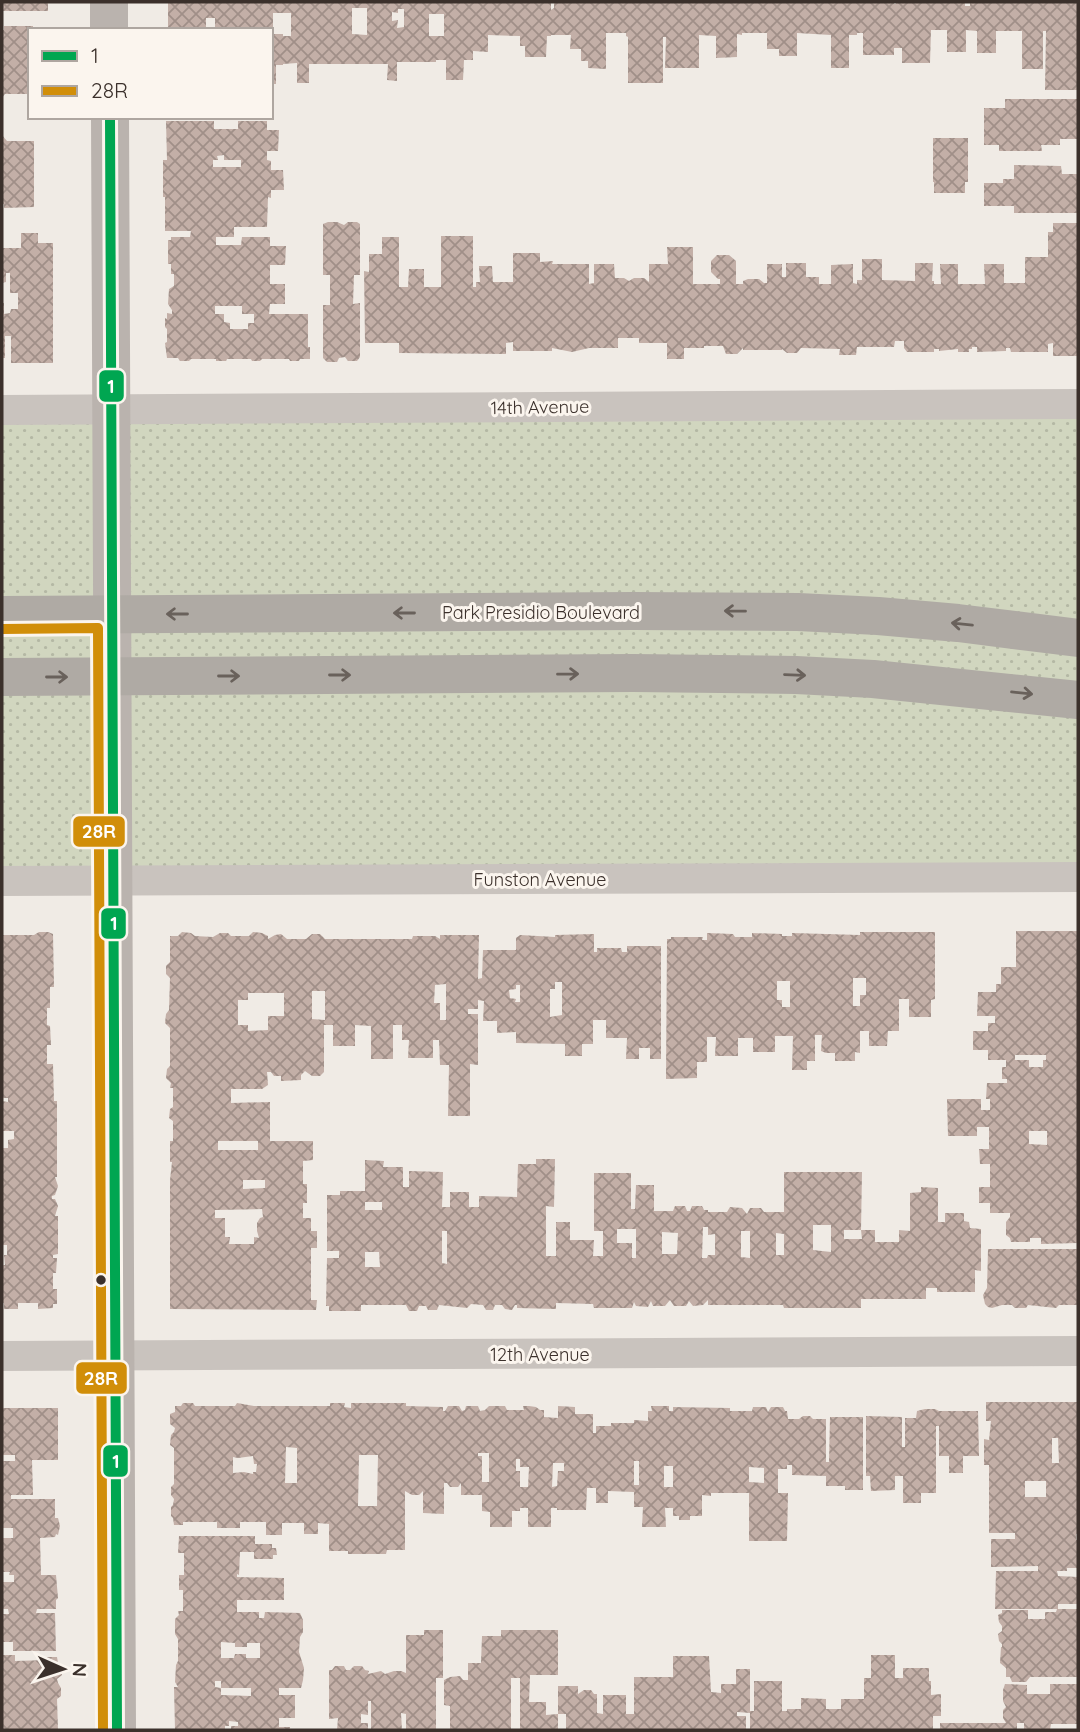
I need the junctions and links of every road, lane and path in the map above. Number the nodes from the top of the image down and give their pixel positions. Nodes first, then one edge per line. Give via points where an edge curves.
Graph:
1 (109, 2) edge
2 (109, 28) edge
3 (110, 119) edge
4 (1078, 404) edge
5 (111, 409) junction
6 (2, 410) edge
7 (112, 614) junction
8 (2, 615) edge
9 (1078, 638) edge
10 (112, 676) junction
11 (2, 677) edge
12 (1078, 700) edge
13 (1078, 877) edge
14 (2, 881) edge
15 (113, 881) junction
16 (1078, 1351) edge
17 (116, 1355) junction
18 (2, 1356) edge
19 (117, 1730) edge

1 - 2 main road
3 - 5 main road
4 - 5 street, 14th Avenue
5 - 6 street, 14th Avenue
5 - 7 main road
7 - 8 highway, Park Presidio Boulevard
9 -> 7 highway, Park Presidio Boulevard via 944,622 798,612
7 - 10 main road
11 -> 10 highway
10 -> 12 highway via 782,675 873,678
10 - 15 main road
13 - 15 street, Funston Avenue
14 - 15 street, Funston Avenue
15 - 17 main road
16 - 17 street, 12th Avenue
17 - 18 street, 12th Avenue
17 - 19 main road

